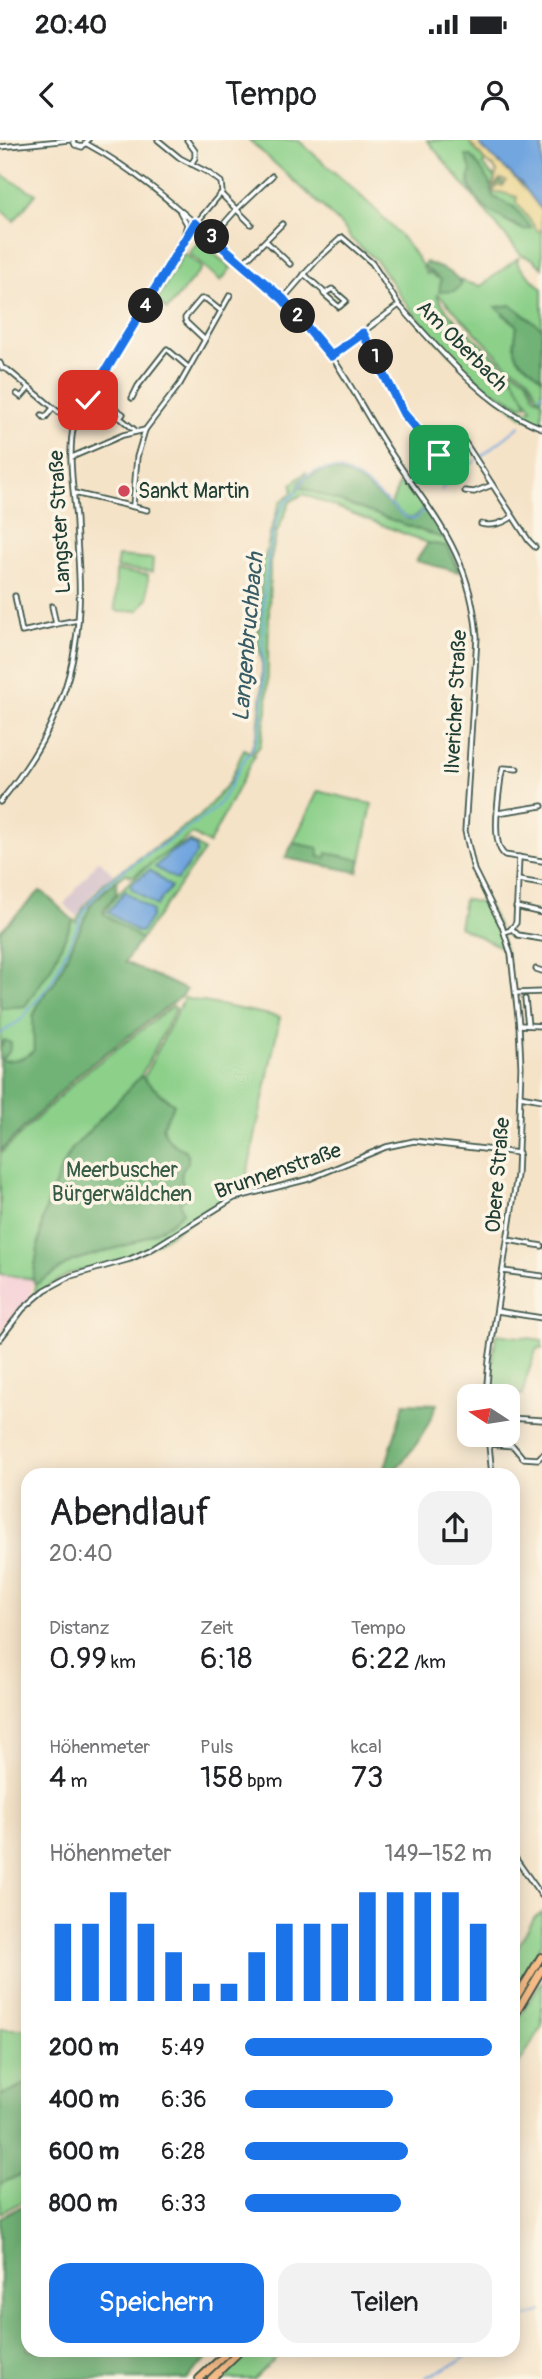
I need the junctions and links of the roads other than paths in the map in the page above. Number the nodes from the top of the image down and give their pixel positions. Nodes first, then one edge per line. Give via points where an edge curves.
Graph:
1 (72, 140) edge
2 (187, 140) edge
3 (160, 141) edge
4 (87, 142) edge
5 (0, 147) edge
6 (191, 164) junction
7 (272, 176) dead end
8 (221, 194) junction
9 (177, 207) junction
10 (237, 209) junction
11 (195, 223) junction
12 (251, 224) dead end
13 (282, 224) dead end
14 (212, 237) junction
15 (266, 241) junction
16 (182, 244) junction
17 (243, 264) junction
18 (290, 264) dead end
19 (304, 274) junction
20 (324, 294) junction
21 (230, 295) dead end
22 (283, 299) junction
23 (399, 304) junction
24 (221, 311) junction
25 (363, 333) junction
26 (204, 339) junction
27 (331, 356) junction
28 (0, 363) edge
29 (188, 367) junction
30 (29, 388) junction
31 (17, 394) dead end
32 (132, 398) dead end
33 (54, 408) junction
34 (41, 415) dead end
35 (120, 418) dead end
36 (74, 425) junction
37 (542, 428) edge
38 (145, 429) junction
39 (135, 431) junction
40 (439, 455) junction
41 (72, 457) junction
42 (409, 480) junction
43 (492, 485) junction
44 (465, 491) dead end
45 (74, 493) junction
46 (133, 505) junction
47 (147, 510) dead end
48 (512, 517) junction
49 (481, 524) dead end
50 (535, 547) dead end
51 (15, 596) dead end
52 (52, 606) dead end
53 (78, 620) junction
54 (56, 625) junction
55 (517, 769) dead end
56 (0, 802) edge
57 (542, 806) edge
58 (498, 813) junction
59 (519, 857) junction
60 (542, 861) edge
61 (517, 880) junction
62 (542, 884) edge
63 (516, 907) junction
64 (542, 913) edge
65 (512, 929) junction
66 (505, 932) junction
67 (542, 939) edge
68 (511, 955) joint
69 (536, 969) dead end
70 (542, 971) edge
71 (542, 992) edge
72 (516, 993) junction
73 (526, 999) dead end
74 (528, 1025) junction
75 (519, 1026) junction
76 (542, 1026) edge
77 (520, 1096) junction
78 (542, 1100) edge
79 (519, 1153) junction
80 (508, 1240) junction
81 (542, 1246) edge
82 (503, 1270) junction
83 (542, 1276) edge
84 (497, 1311) junction
85 (542, 1318) edge
86 (0, 1338) edge
87 (488, 1384) edge
88 (520, 1419) edge
89 (542, 1420) edge
90 (489, 1447) edge
91 (514, 1447) edge
92 (542, 1455) edge
93 (491, 1468) edge
94 (520, 1865) edge
95 (542, 1896) edge
96 (541, 1957) edge
97 (542, 1969) edge
98 (520, 1992) edge
99 (520, 2006) edge
100 (223, 2357) edge
101 (234, 2357) edge
102 (200, 2379) edge
103 (211, 2379) edge

1 - 4 street, Ilvericher Straße via 78,146
1 - 5 street
2 - 6 street via 195,151
3 - 6 street
4 - 9 street, Ilvericher Straße
6 - 8 street via 221,182
7 - 10 street
8 - 10 street
8 - 11 street, Langster Straße
9 - 11 street, Ilvericher Straße
9 - 16 street via 187,224
10 - 12 street
10 - 14 street
11 - 14 street, Ilvericher Straße
11 - 16 street, Langster Straße
13 - 15 street
14 - 17 street, Ilvericher Straße
15 - 17 street
15 - 18 street
16 - 36 street, Langster Straße
17 - 22 street, Ilvericher Straße
19 - 20 street
19 - 22 street
19 - 23 street via 342,237 381,273
20 - 20 street via 339,307 346,301 332,289
21 - 24 street
22 - 27 street, Ilvericher Straße
23 - 25 street, Am Oberbach
23 - 37 street, Am Oberbach via 496,403
24 - 26 street
24 - 26 street via 201,299 185,318
25 - 27 street, Am Oberbach
25 - 40 street via 404,414
26 - 29 street
27 - 42 street, Ilvericher Straße
28 - 30 street
29 - 32 street via 167,349
29 - 38 street
30 - 31 street via 21,397
30 - 33 street
33 - 34 street via 45,418
33 - 36 street
35 - 39 street
36 - 41 street, Langster Straße
38 - 39 street
38 - 46 street via 137,457
39 - 41 street
40 - 42 street
40 - 43 street via 462,440
41 - 45 street, Langster Straße
42 - 66 street, Ilvericher Straße via 452,542 472,600 477,652 466,831 474,870
43 - 44 street
43 - 48 street
45 - 46 street
45 - 53 street, Langster Straße
46 - 47 street
48 - 49 street
48 - 50 street
51 - 54 street, Langster Straße via 22,632
52 - 54 street, Langster Straße
53 - 54 street, Langster Straße
53 - 56 street, Langster Straße via 64,695 50,728
55 - 58 street via 502,768
57 - 58 street
58 - 59 street via 501,852
59 - 60 street
59 - 61 street
61 - 62 street
61 - 63 street
63 - 64 street
63 - 65 street
65 - 66 street
65 - 67 street via 518,935
66 - 68 street, Ilvericher Straße
68 - 72 street, Obere Straße
69 - 70 street
71 - 72 street
72 - 75 street, Obere Straße
73 - 74 street
74 - 75 street
74 - 76 street
75 - 77 street, Obere Straße
77 - 78 street
77 - 79 street, Obere Straße
79 - 80 street, Obere Straße
79 - 86 street, Brunnenstraße via 414,1141 386,1147 309,1179 233,1198 150,1250 55,1284 23,1309
80 - 81 street
80 - 82 street, Obere Straße
82 - 83 street
82 - 84 street, Obere Straße
84 - 85 street
84 - 87 street, Obere Straße
88 - 89 street
90 - 93 street
91 - 92 street via 523,1458
94 - 95 street
96 - 98 highway
97 - 99 highway
100 - 102 highway
101 - 103 highway

